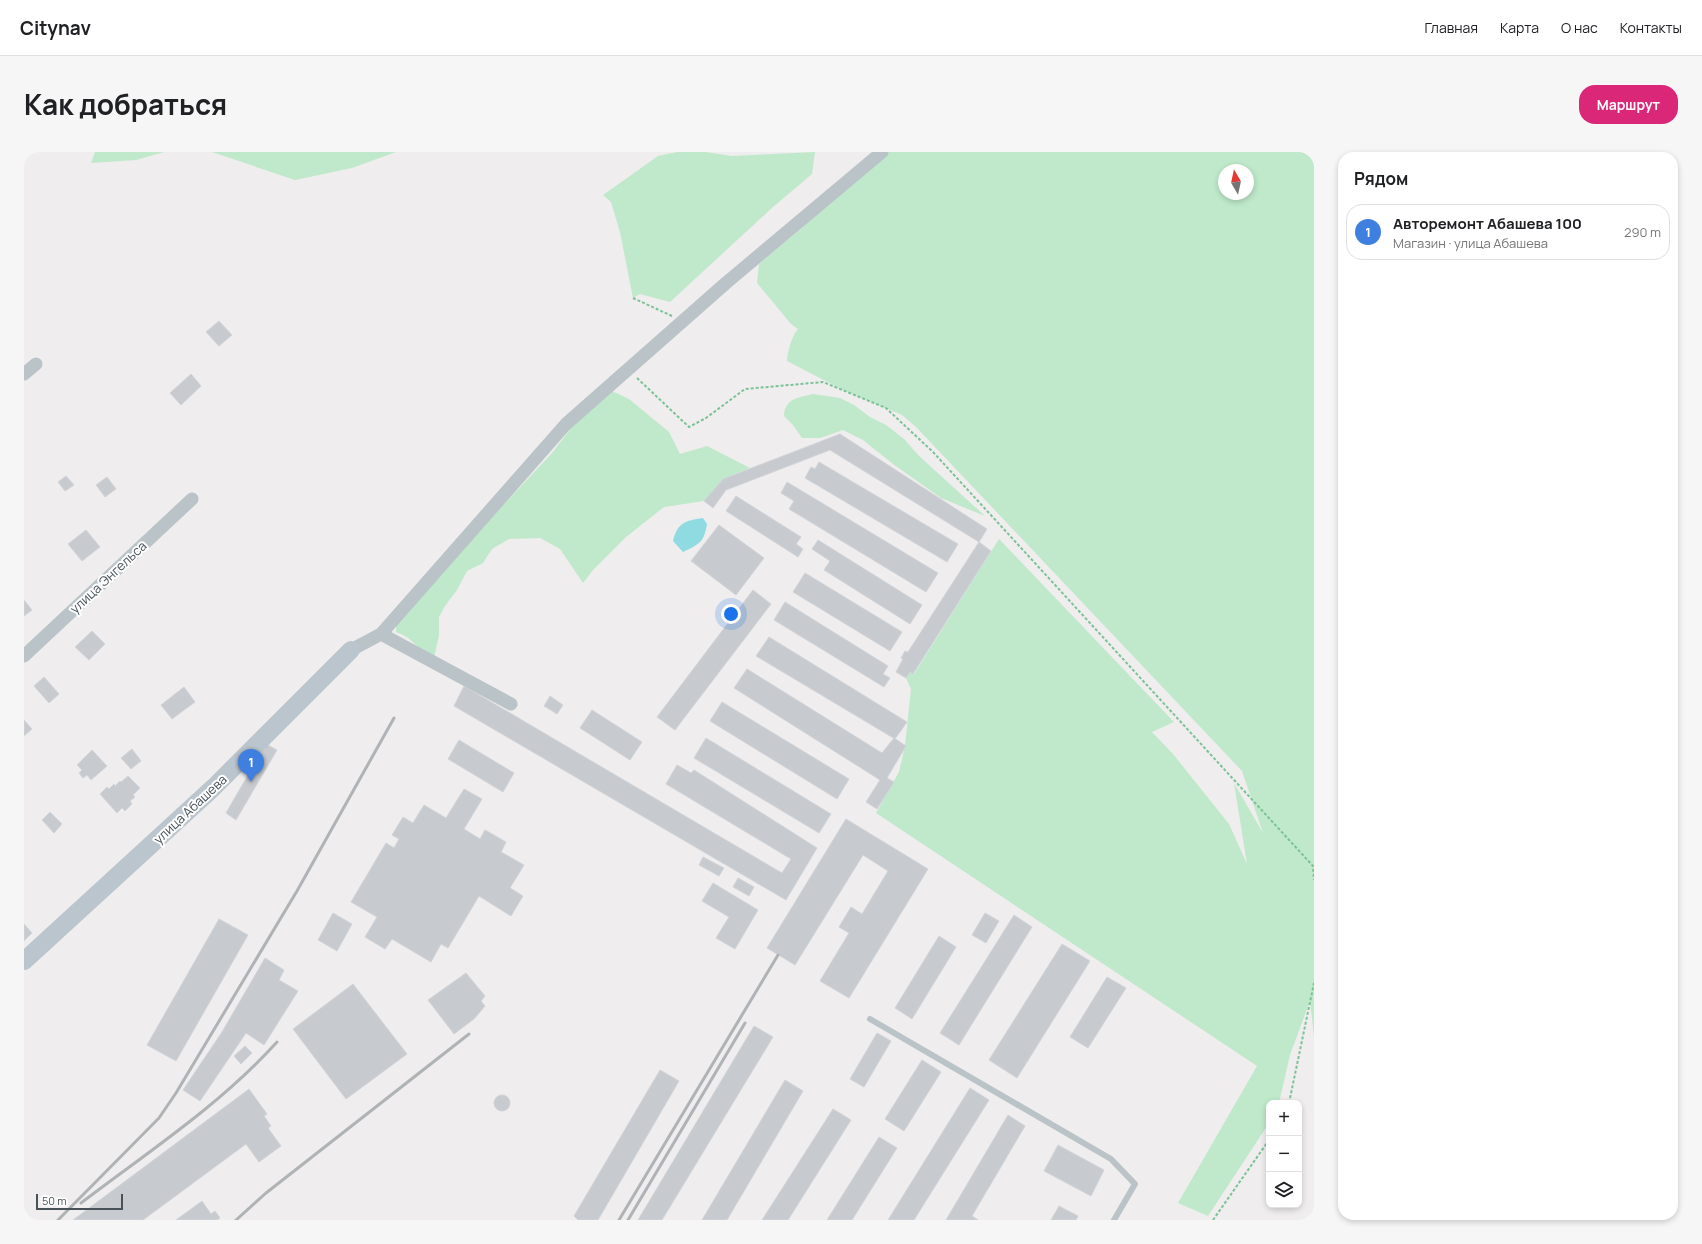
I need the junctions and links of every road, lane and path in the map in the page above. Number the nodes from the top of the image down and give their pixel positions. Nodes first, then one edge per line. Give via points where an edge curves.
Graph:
1 (882, 152) edge
2 (633, 298) dead end
3 (683, 321) junction
4 (36, 364) dead end
5 (629, 370) junction
6 (24, 374) edge
7 (192, 498) dead end
8 (381, 634) junction
9 (351, 650) joint
10 (24, 656) edge
11 (511, 704) dead end
12 (1314, 880) edge
13 (24, 961) edge
14 (1314, 983) edge
15 (870, 1019) dead end
16 (1290, 1100) edge
17 (1266, 1144) edge
18 (1114, 1220) edge
19 (1213, 1220) edge

1 - 3 street
2 - 3 path
3 - 5 street
4 - 6 street
5 - 8 street via 566,424
5 - 12 path via 689,427 745,390 823,382 886,408 933,452 1313,866
7 - 10 street, улица Энгельса
8 - 9 street
8 - 11 street
9 - 13 street, улица Абашева via 214,787
14 - 16 path
15 - 18 lane via 1111,1159 1135,1184
17 - 19 path

